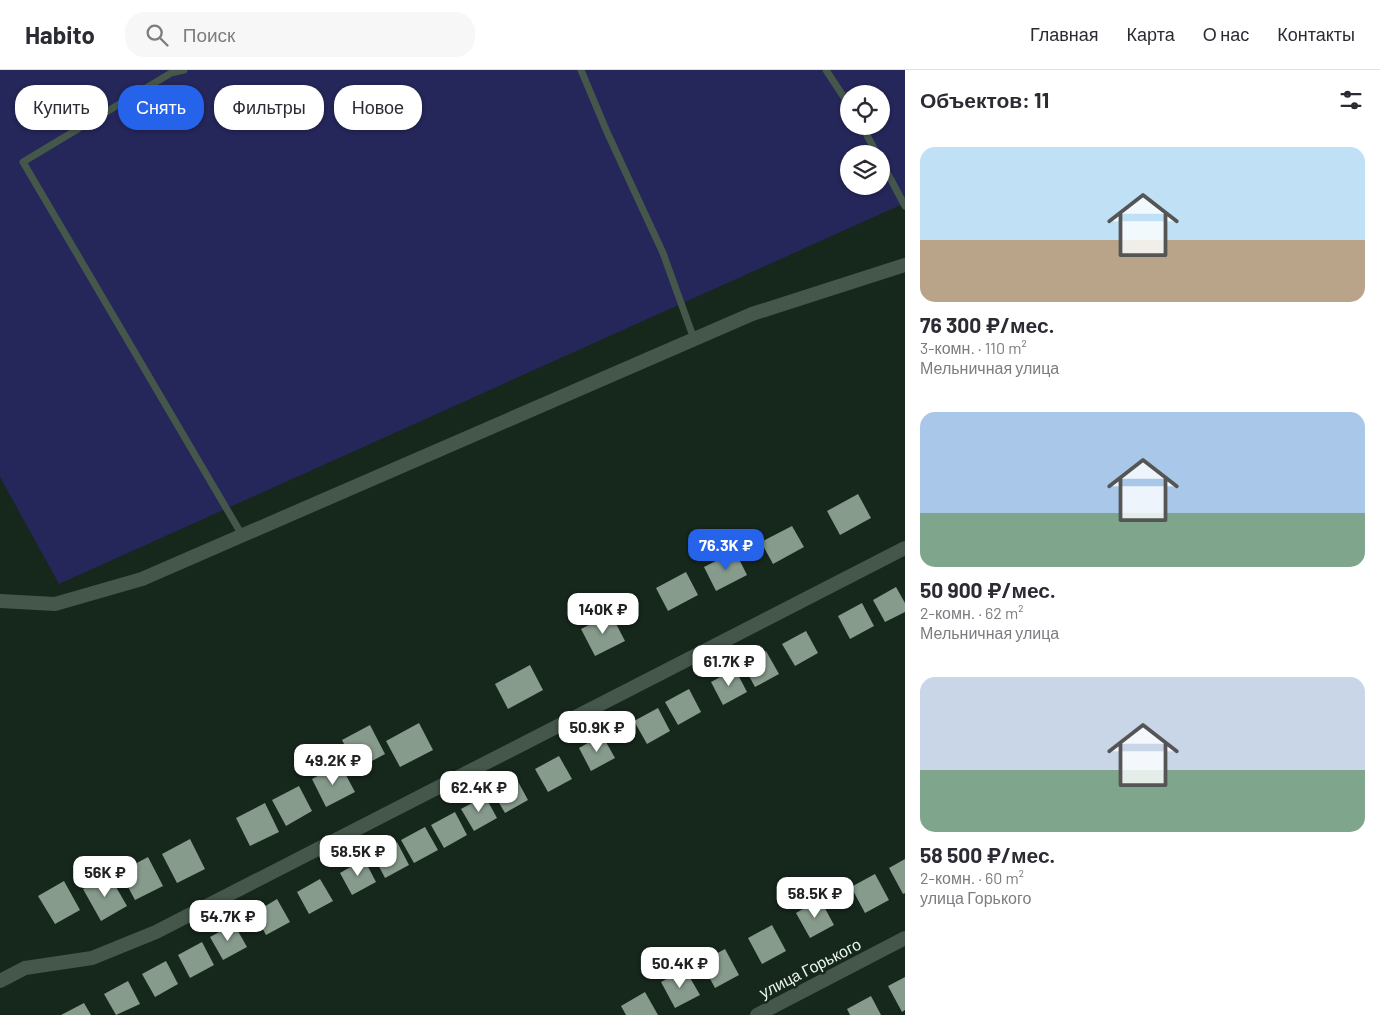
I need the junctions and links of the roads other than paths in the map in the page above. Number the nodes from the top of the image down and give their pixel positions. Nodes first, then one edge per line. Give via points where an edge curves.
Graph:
1 (184, 70) edge
2 (581, 70) edge
3 (826, 70) edge
4 (840, 91) edge
5 (890, 178) edge
6 (905, 206) edge
7 (905, 265) edge
8 (694, 339) junction
9 (242, 535) junction
10 (905, 548) edge
11 (0, 601) edge
12 (905, 938) edge
13 (0, 981) edge
14 (757, 1015) edge

1 - 9 lane via 171,73 23,162
2 - 8 lane via 663,253
3 - 4 lane
5 - 6 lane
7 - 8 street via 752,314
8 - 9 street
9 - 11 street via 142,579 55,604
10 - 13 street via 156,932 92,958 25,968
12 - 14 street, улица Горького

